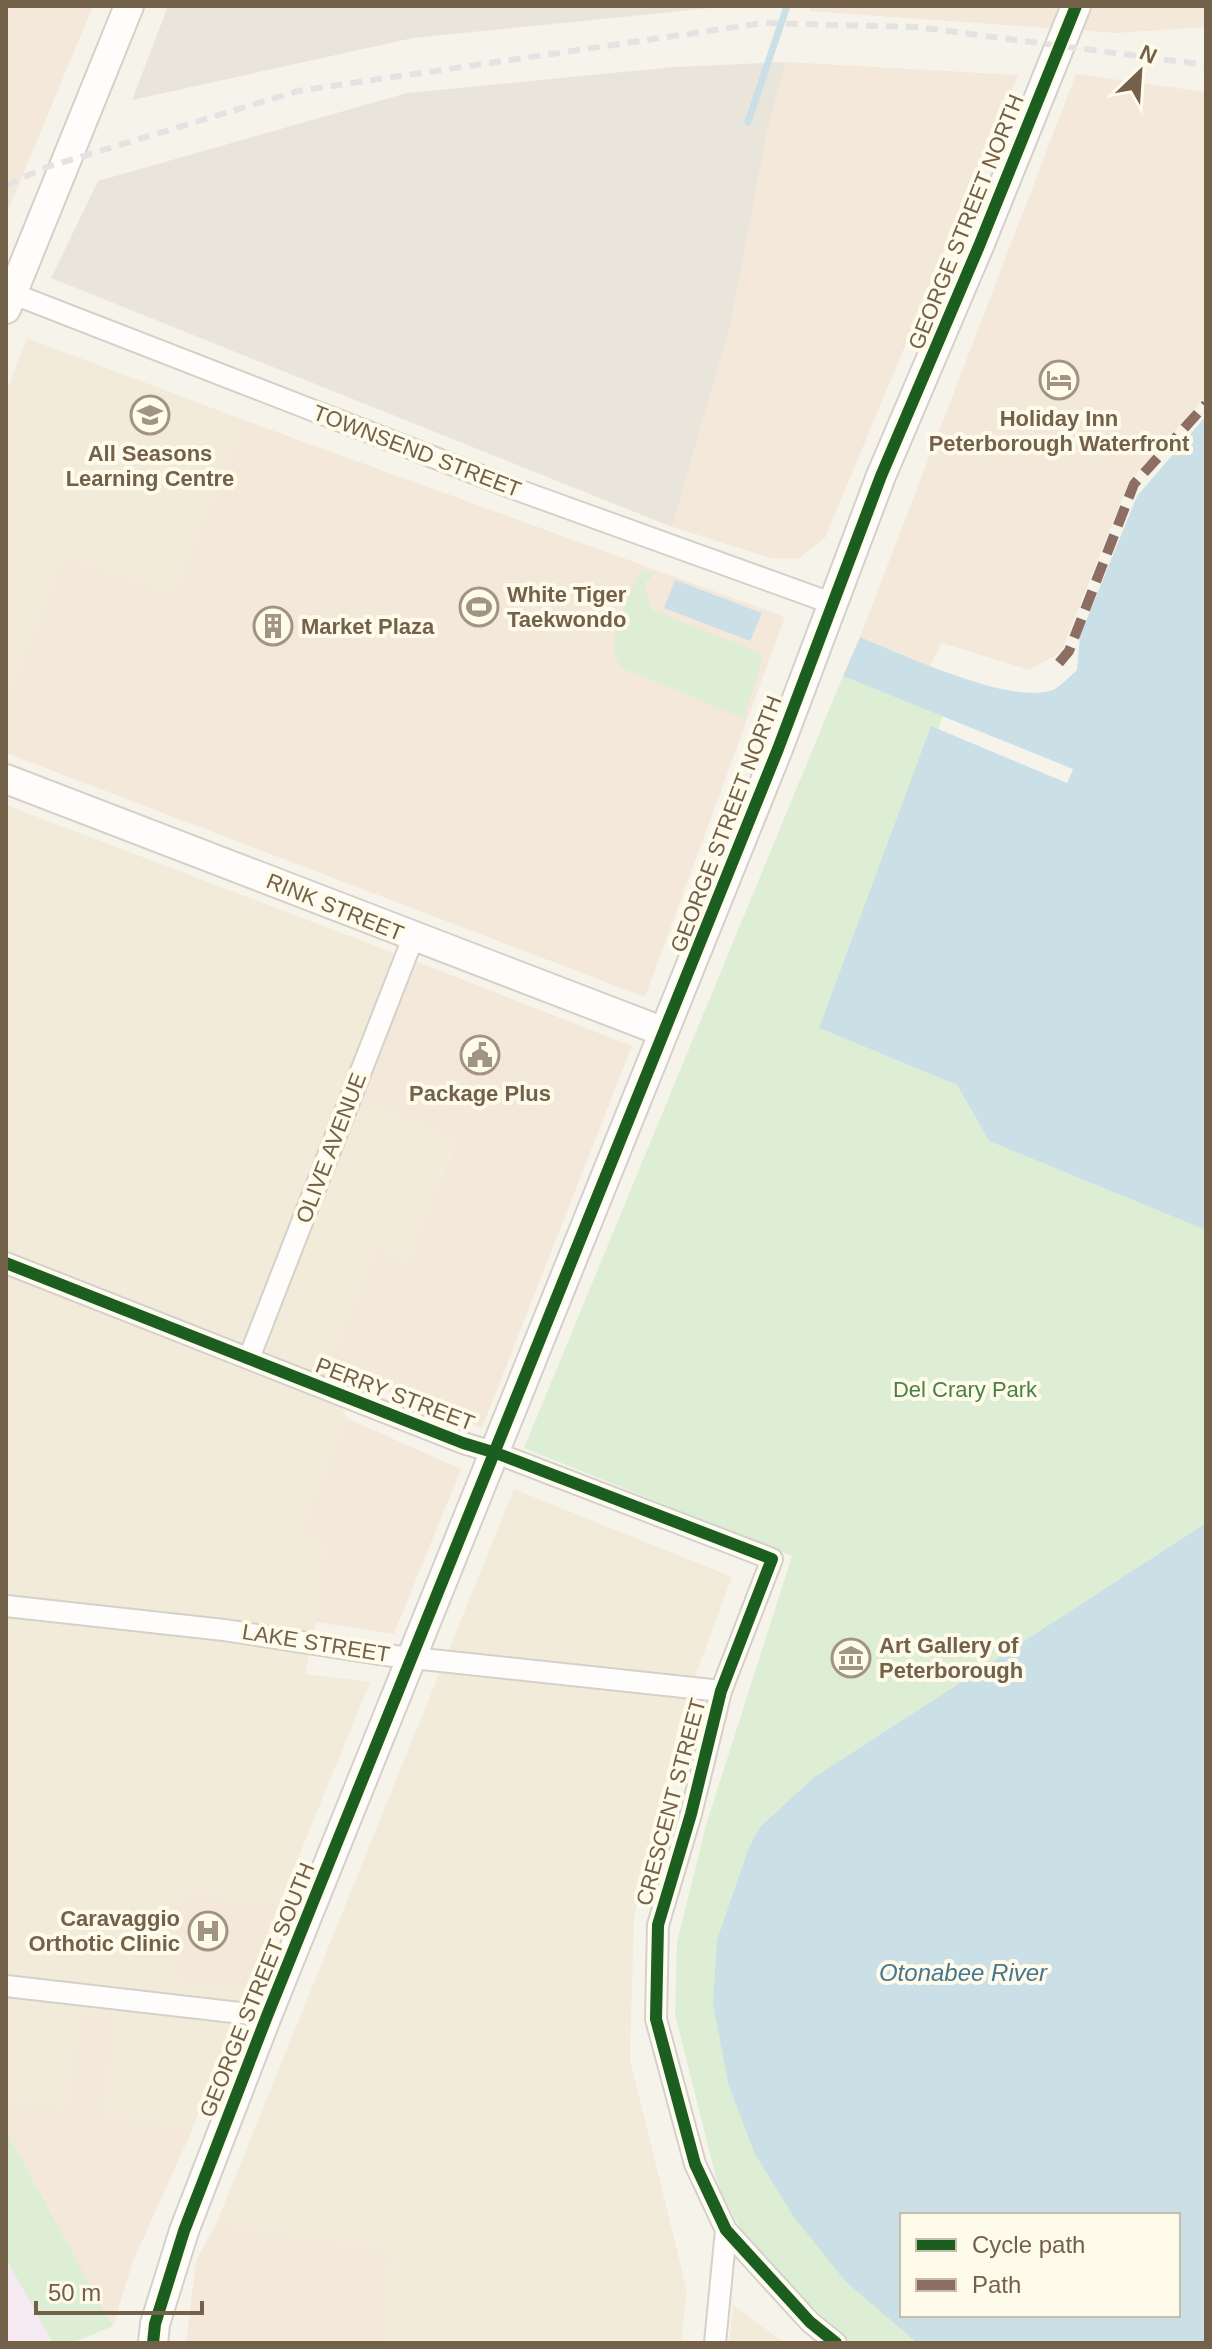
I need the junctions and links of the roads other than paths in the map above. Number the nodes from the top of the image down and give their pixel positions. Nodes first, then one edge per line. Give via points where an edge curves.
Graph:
1 (129, 6) edge
2 (1076, 6) edge
3 (8, 298) edge
4 (831, 603) junction
5 (6, 779) edge
6 (413, 938) junction
7 (664, 1032) junction
8 (6, 1263) edge
9 (249, 1358) junction
10 (496, 1453) junction
11 (772, 1559) joint
12 (6, 1606) edge
13 (414, 1657) junction
14 (721, 1691) junction
15 (6, 1986) edge
16 (267, 2016) junction
17 (726, 2230) junction
18 (153, 2343) edge
19 (715, 2343) edge
20 (836, 2343) edge

1 - 3 main road
2 - 4 main road, GEORGE STREET NORTH
3 - 4 street, TOWNSEND STREET
4 - 7 main road, GEORGE STREET NORTH
5 - 6 main road, RINK STREET
6 - 7 main road, RINK STREET
6 - 9 street, OLIVE AVENUE
7 - 10 main road, GEORGE STREET NORTH
8 - 9 street, PERRY STREET
9 - 10 street, PERRY STREET
10 - 11 street, PERRY STREET
10 - 13 main road, GEORGE STREET NORTH
11 - 14 street, CRESCENT STREET
12 - 13 street, LAKE STREET
13 - 14 street, LAKE STREET
13 - 16 main road, GEORGE STREET SOUTH
14 - 17 street, CRESCENT STREET via 658,1925 656,2019 695,2164
15 - 16 street
16 - 18 main road, GEORGE STREET SOUTH via 184,2231
17 - 19 street
17 - 20 street, CRESCENT STREET

